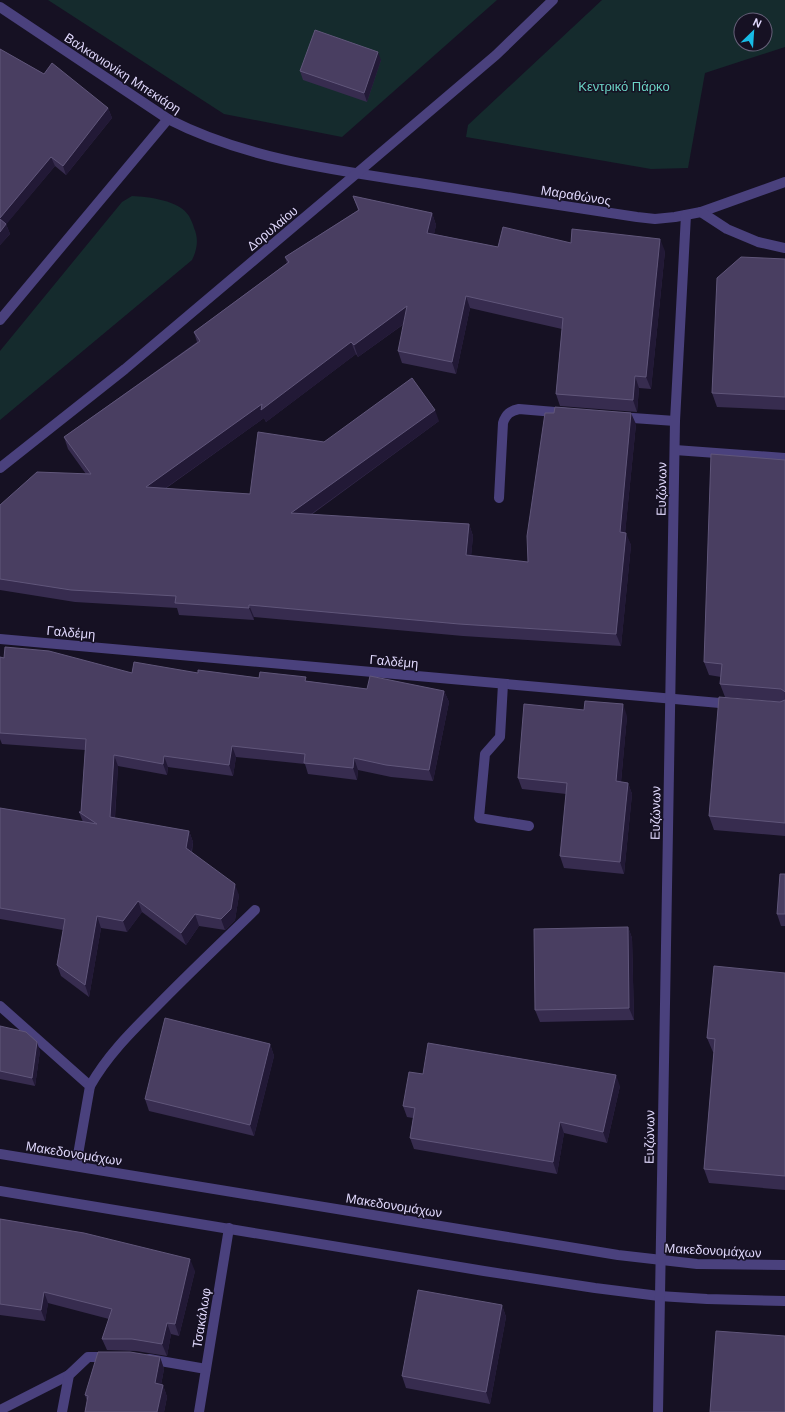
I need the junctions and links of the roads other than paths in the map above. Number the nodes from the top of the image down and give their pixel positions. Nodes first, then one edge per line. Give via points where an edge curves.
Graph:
1 (554, 0) edge
2 (0, 7) edge
3 (168, 119) junction
4 (356, 174) junction
5 (785, 182) edge
6 (701, 212) junction
7 (686, 215) junction
8 (785, 248) edge
9 (0, 320) edge
10 (574, 413) edge
11 (613, 416) edge
12 (675, 421) junction
13 (675, 450) junction
14 (785, 458) edge
15 (0, 468) edge
16 (499, 498) dead end
17 (0, 638) edge
18 (503, 684) junction
19 (670, 699) junction
20 (739, 705) edge
21 (529, 826) dead end
22 (255, 910) dead end
23 (0, 1006) edge
24 (90, 1086) junction
25 (0, 1154) edge
26 (76, 1166) junction
27 (0, 1190) edge
28 (229, 1228) junction
29 (660, 1260) junction
30 (785, 1265) edge
31 (660, 1296) junction
32 (785, 1301) edge
33 (120, 1357) edge
34 (136, 1357) edge
35 (206, 1370) junction
36 (69, 1375) junction
37 (0, 1410) edge
38 (62, 1412) edge
39 (199, 1412) edge
40 (658, 1412) edge

1 - 4 street, Δορυλαίου via 496,55
2 - 3 street, Βαλκανιονίκη Μπεκιάρη
3 - 4 street, Βαλκανιονίκη Μπεκιάρη via 230,146 286,161
3 - 9 street
4 - 7 street, Μαραθώνος via 637,217 655,219
4 - 15 street, Δορυλαίου via 125,369
5 - 6 street, Μαραθώνος
6 - 7 street, Μαραθώνος
6 - 8 street via 726,229 758,242
7 - 12 street, Ευζώνων
10 - 16 street via 519,409 512,410 506,415 503,422
11 - 12 street
12 - 13 street, Ευζώνων
13 - 14 street
13 - 19 street, Ευζώνων
17 - 18 street, Γαλδέμη
18 - 19 street, Γαλδέμη
18 - 21 street via 500,737 485,754 479,818
19 - 20 street, Γαλδέμη
19 - 29 street, Ευζώνων
22 - 24 street via 122,1041
23 - 24 street
24 - 26 street
25 - 26 street, Μακεδονομάχων
26 - 29 street, Μακεδονομάχων
27 - 28 street
28 - 31 street via 518,1276
28 - 35 street, Τσακάλωφ
29 - 30 street, Μακεδονομάχων via 697,1264
29 - 31 street, Ευζώνων
31 - 32 street
31 - 40 street, Ευζώνων
33 - 36 street via 88,1357
34 - 35 street
35 - 39 street, Τσακάλωφ
36 - 37 street
36 - 38 street

